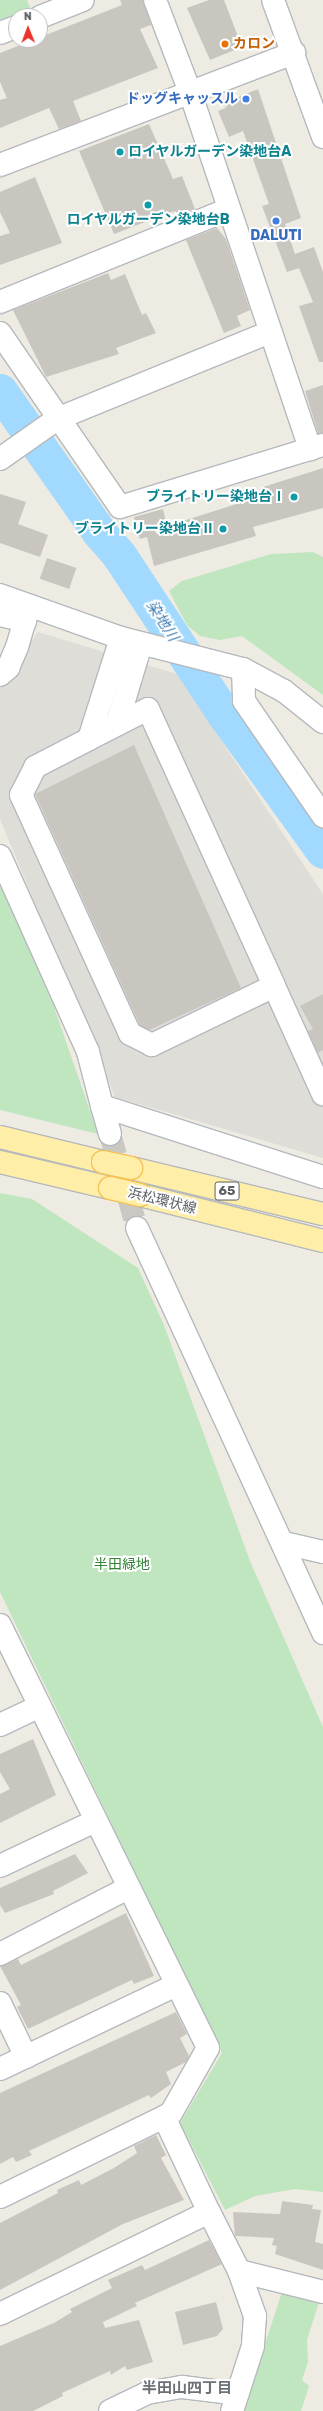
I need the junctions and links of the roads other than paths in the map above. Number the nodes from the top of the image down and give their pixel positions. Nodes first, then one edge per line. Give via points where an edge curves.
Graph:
1 (83, 0) edge
2 (155, 0) edge
3 (273, 0) edge
4 (48, 14) edge
5 (294, 53) junction
6 (190, 92) junction
7 (323, 137) edge
8 (0, 165) edge
9 (229, 209) junction
10 (0, 302) edge
11 (270, 332) junction
12 (0, 334) edge
13 (50, 423) junction
14 (316, 447) edge
15 (4, 455) edge
16 (0, 595) edge
17 (27, 614) junction
18 (0, 615) edge
19 (138, 642) junction
20 (243, 669) junction
21 (0, 676) edge
22 (323, 722) edge
23 (117, 724) junction
24 (88, 739) junction
25 (323, 816) edge
26 (0, 856) edge
27 (274, 986) junction
28 (323, 1094) edge
29 (102, 1106) junction
30 (110, 1134) tunnel mouth
31 (0, 1137) edge
32 (0, 1162) edge
33 (323, 1177) edge
34 (323, 1214) edge
35 (137, 1228) tunnel mouth
36 (323, 1241) edge
37 (284, 1543) junction
38 (323, 1552) edge
39 (0, 1625) edge
40 (323, 1633) edge
41 (40, 1706) junction
42 (0, 1725) edge
43 (95, 1821) junction
44 (0, 1866) edge
45 (128, 1888) junction
46 (0, 1954) edge
47 (176, 1985) junction
48 (0, 2004) edge
49 (26, 2057) junction
50 (0, 2069) edge
51 (164, 2116) junction
52 (0, 2197) edge
53 (209, 2212) junction
54 (239, 2271) junction
55 (323, 2292) edge
56 (0, 2314) edge
57 (235, 2402) edge
58 (110, 2411) edge

1 - 4 street
2 - 6 street
3 - 5 street
5 - 6 street
5 - 7 street
6 - 8 street
6 - 9 street
9 - 10 street
9 - 11 street
11 - 13 street
11 - 14 street
12 - 13 street
13 - 14 street via 120,507
13 - 15 street
16 - 17 street
17 - 18 street
17 - 19 street
17 - 21 street via 8,668
19 - 20 street
19 - 23 street
19 - 24 street
20 - 22 street via 284,691
20 - 25 street via 244,701
23 - 24 street
23 - 27 street via 148,709
24 - 27 street via 35,767 21,795 130,1034 152,1045
26 - 29 street via 88,1052
27 - 28 street
29 - 30 street
29 - 33 street
31 - 34 main road, 浜松環状線 / 65, bridge
32 - 36 main road, 浜松環状線 / 65, bridge
35 - 37 street
37 - 38 street
37 - 40 street
39 - 41 street
41 - 42 street
41 - 43 street
43 - 44 street
43 - 45 street
45 - 46 street
45 - 47 street
47 - 49 street
47 - 51 street via 208,2053 171,2112
48 - 49 street
49 - 50 street
51 - 52 street
51 - 53 street
53 - 54 street
53 - 56 street
54 - 55 street
54 - 57 street via 255,2316 253,2346
57 - 58 street via 182,2387 147,2393

